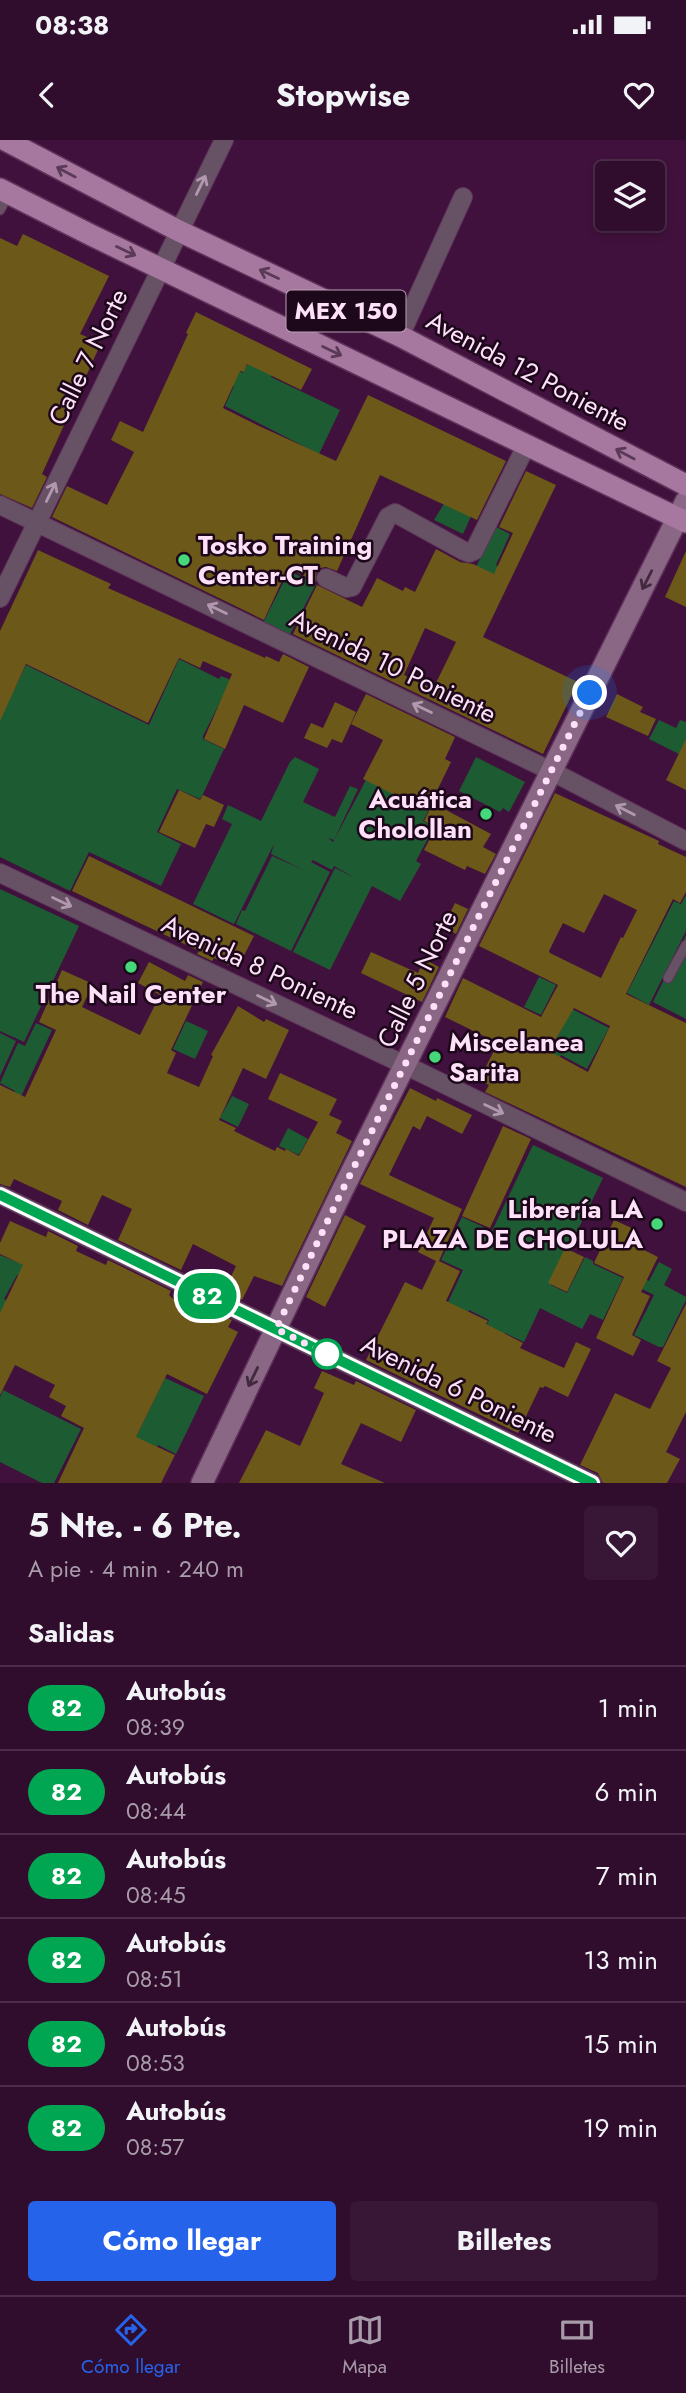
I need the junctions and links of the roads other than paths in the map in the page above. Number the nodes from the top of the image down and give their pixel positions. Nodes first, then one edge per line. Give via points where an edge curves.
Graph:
1 (5, 140) edge
2 (223, 140) edge
3 (3, 197) edge
4 (463, 197) dead end
5 (179, 231) junction
6 (161, 267) junction
7 (400, 336) junction
8 (526, 446) junction
9 (686, 485) edge
10 (0, 505) edge
11 (683, 514) edge
12 (37, 522) junction
13 (326, 578) dead end
14 (0, 598) edge
15 (551, 771) junction
16 (686, 841) edge
17 (0, 873) edge
18 (686, 945) edge
19 (668, 978) dead end
20 (405, 1065) junction
21 (0, 1195) edge
22 (686, 1202) edge
23 (276, 1329) junction
24 (202, 1483) edge
25 (592, 1483) edge

5 -> 1 main road, Avenida 12 Poniente / MEX 150
5 -> 2 street, Calle 7 Norte
3 -> 6 main road, MEX 150
4 - 7 street
5 - 6 street, Calle 7 Norte
7 -> 5 main road, Avenida 12 Poniente / MEX 150
6 -> 8 main road, MEX 150
12 -> 6 street, Calle 7 Norte
9 -> 7 main road, Avenida 12 Poniente / MEX 150
8 - 11 main road, MEX 150
8 - 13 street via 474,551 464,551 395,513 388,517 352,587
10 - 12 street, Avenida 10 Poniente
11 -> 15 street, Calle 5 Norte
12 - 14 street, Calle 7 Norte
15 -> 12 street, Avenida 10 Poniente
16 -> 15 street, Avenida 10 Poniente
15 - 20 street, Calle 5 Norte
17 -> 20 street, Avenida 8 Poniente
18 - 19 lane
20 -> 22 street, Avenida 8 Poniente
20 - 23 street, Calle 5 Norte
21 - 23 street, Avenida 6 Poniente
23 -> 24 street, Calle 5 Norte
23 - 25 street, Avenida 6 Poniente

